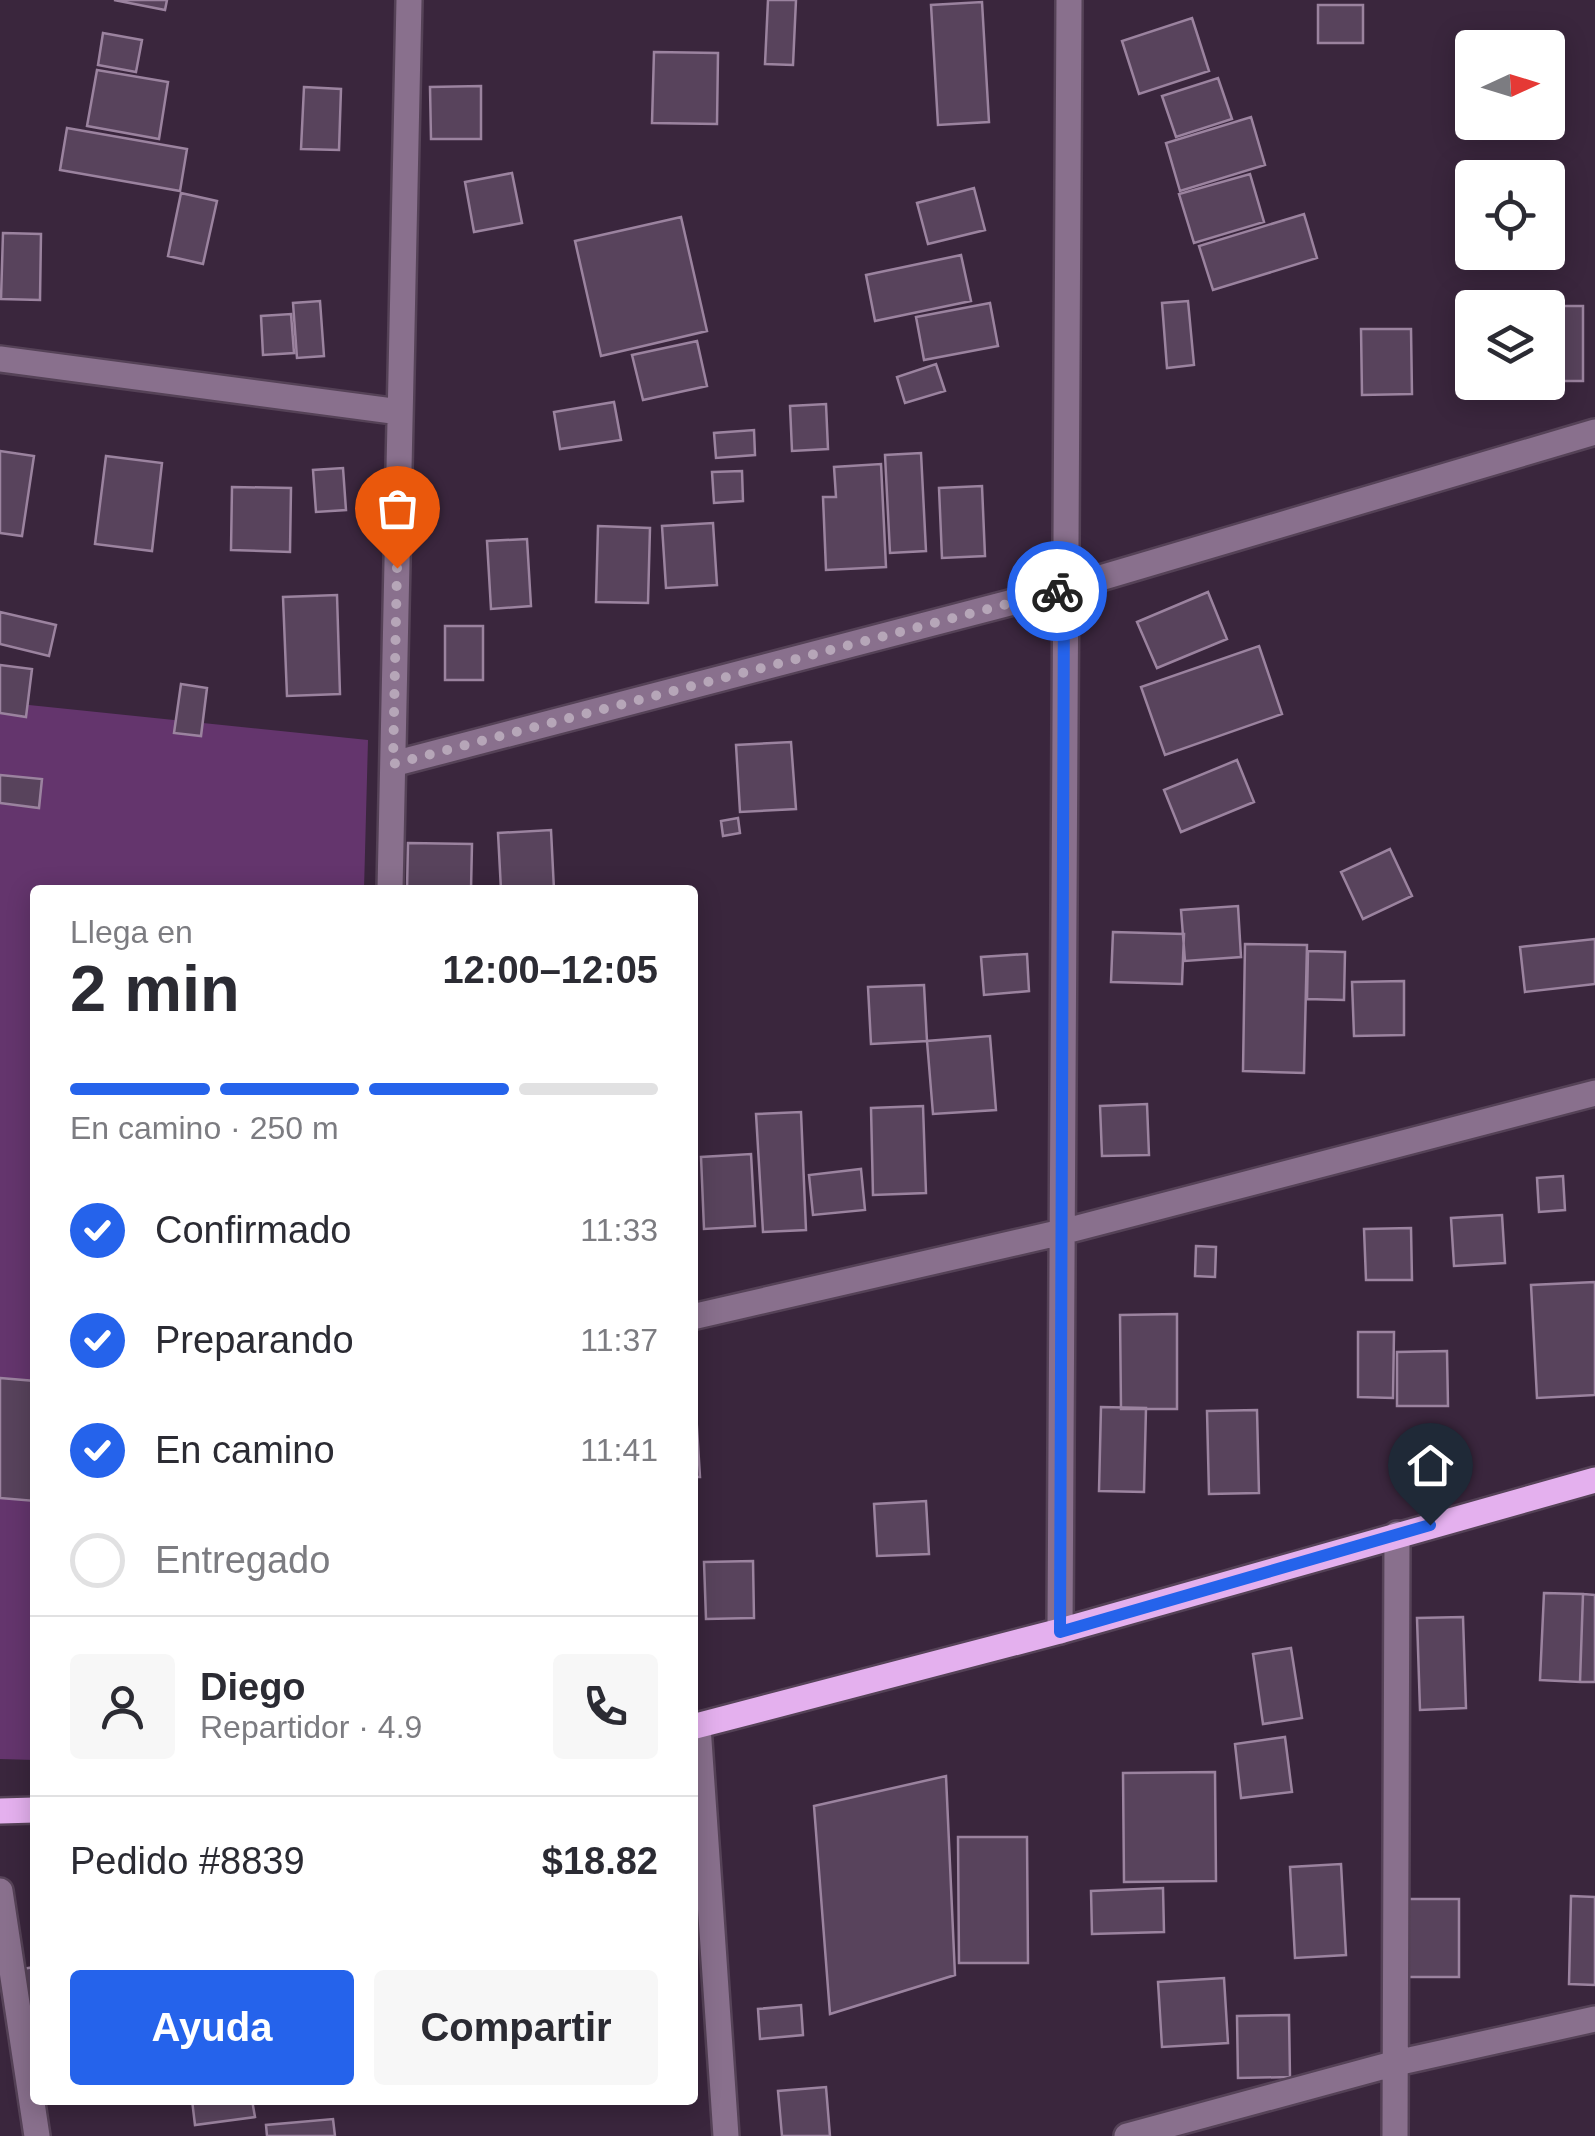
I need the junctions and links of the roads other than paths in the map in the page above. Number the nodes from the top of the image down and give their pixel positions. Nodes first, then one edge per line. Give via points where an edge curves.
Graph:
1 (408, 0) edge
2 (1069, 0) edge
3 (0, 359) edge
4 (400, 412) junction
5 (1595, 432) edge
6 (1064, 589) junction
7 (393, 764) junction
8 (390, 885) edge
9 (1595, 1092) edge
10 (1062, 1232) junction
11 (698, 1315) edge
12 (1595, 1480) edge
13 (1397, 1534) junction
14 (1060, 1632) junction
15 (698, 1725) edge
16 (698, 1766) edge
17 (30, 1810) edge
18 (0, 1811) edge
19 (0, 1891) edge
20 (1595, 2019) edge
21 (1396, 2062) junction
22 (30, 2090) edge
23 (32, 2105) edge
24 (37, 2136) edge
25 (726, 2136) edge
26 (1127, 2136) edge
27 (1395, 2136) edge

1 - 4 street
2 - 6 street
3 - 4 street
4 - 7 street
5 - 6 street
6 - 7 street
6 - 10 street
7 - 8 street
9 - 10 street
10 - 11 street
10 - 14 street
12 - 13 main road
13 - 14 main road
13 - 21 street
14 - 15 main road
16 - 25 street
17 - 18 main road
19 - 22 street
20 - 21 street
21 - 26 street
21 - 27 street
23 - 24 street

